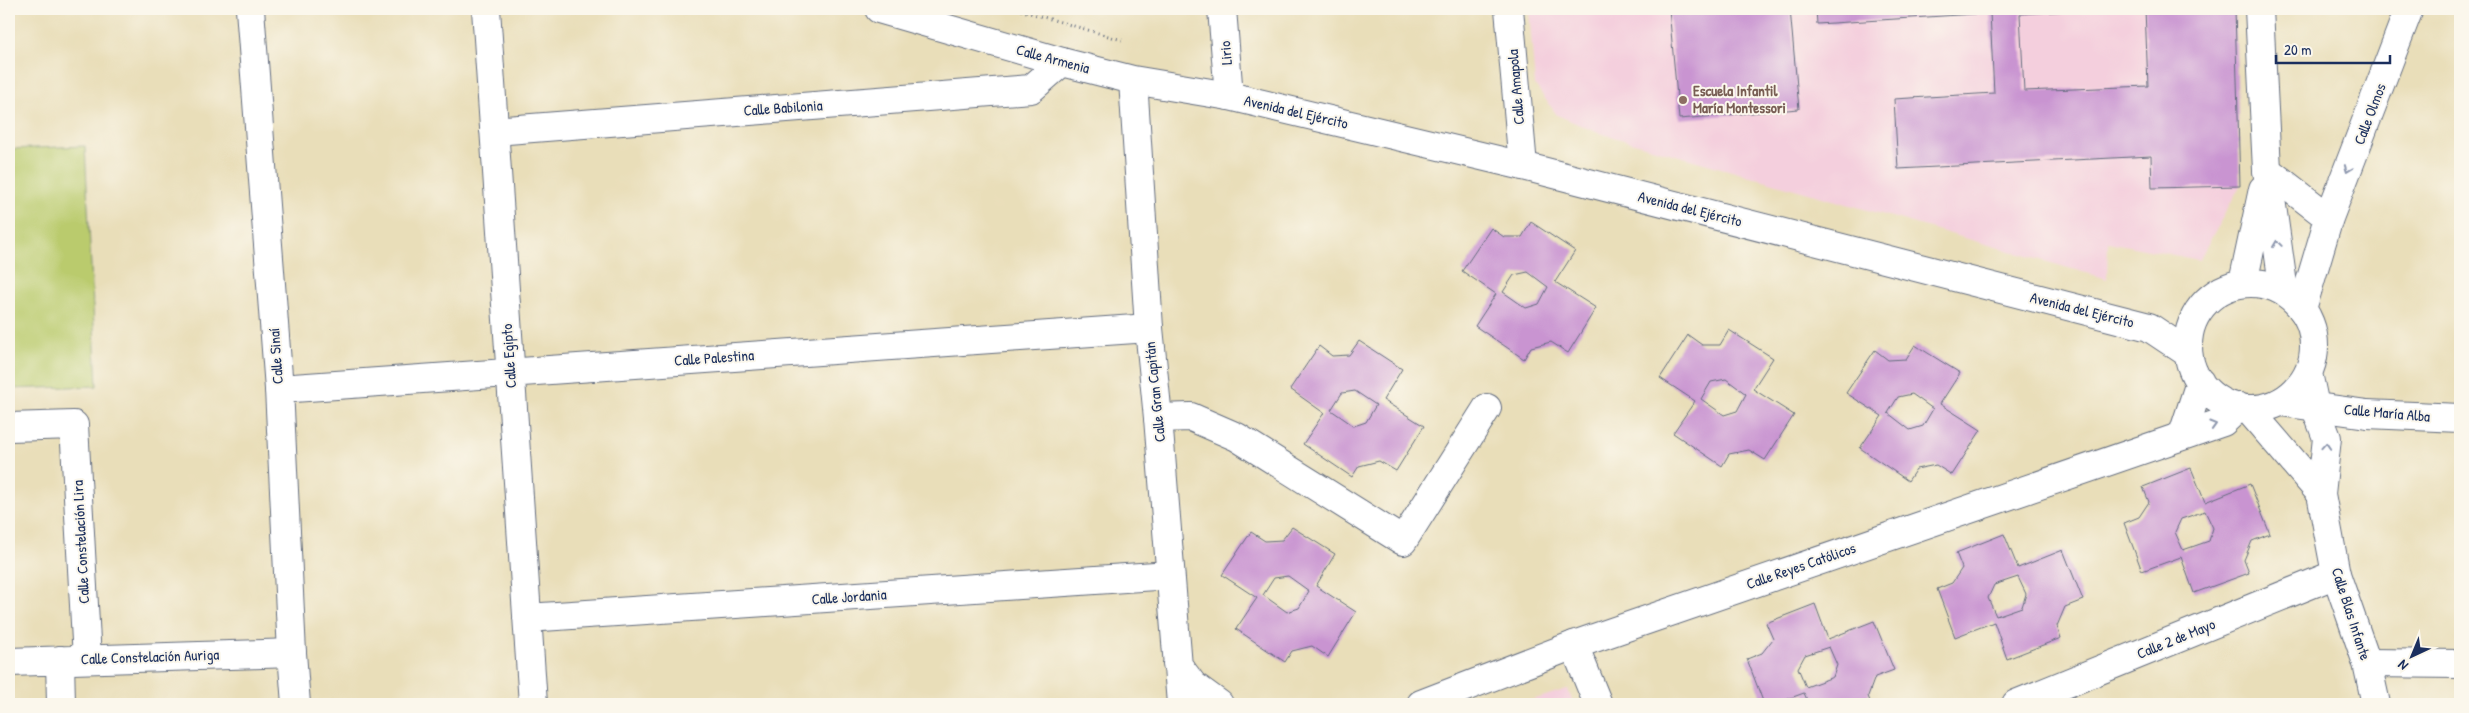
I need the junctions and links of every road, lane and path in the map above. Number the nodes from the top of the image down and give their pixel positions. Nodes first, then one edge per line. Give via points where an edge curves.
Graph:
1 (250, 9) edge
2 (486, 9) edge
3 (879, 9) edge
4 (1222, 9) edge
5 (1509, 9) edge
6 (2259, 9) edge
7 (2409, 9) edge
8 (1062, 62) junction
9 (1133, 80) junction
10 (1229, 96) junction
11 (494, 130) junction
12 (1523, 166) junction
13 (2267, 170) junction
14 (2329, 218) junction
15 (2242, 283) junction
16 (2293, 300) junction
17 (2200, 309) junction
18 (2149, 327) junction
19 (1148, 328) junction
20 (2188, 353) junction
21 (510, 372) junction
22 (2308, 373) junction
23 (2200, 382) junction
24 (279, 389) junction
25 (2281, 402) junction
26 (2315, 406) junction
27 (1487, 408) dead end
28 (2244, 408) junction
29 (1158, 418) junction
30 (2460, 418) edge
31 (9, 427) edge
32 (2183, 434) junction
33 (2321, 494) junction
34 (2336, 574) junction
35 (1170, 575) junction
36 (527, 618) junction
37 (1574, 644) junction
38 (292, 652) junction
39 (88, 659) junction
40 (60, 660) junction
41 (9, 662) edge
42 (2367, 663) junction
43 (1177, 664) junction
44 (2460, 664) edge
45 (61, 704) edge
46 (296, 704) edge
47 (533, 704) edge
48 (1180, 704) edge
49 (1219, 704) edge
50 (1421, 704) edge
51 (1598, 704) edge
52 (2016, 704) edge
53 (2376, 704) edge

1 - 24 street, Calle Sinaí
2 - 11 street, Calle Egipto
3 - 8 street, Calle Armenia
4 - 10 street, Lirio
5 - 12 street, Calle Amapola
6 - 13 street
7 -> 14 street, Calle Olmos
8 - 9 street, Calle Armenia
8 - 11 street, Calle Babilonia via 1031,89
9 - 10 street, Calle Armenia
9 - 19 street, Calle Gran Capitán
10 - 12 street, Avenida del Ejército
11 - 21 street, Calle Egipto
12 - 18 street, Avenida del Ejército
13 - 14 street
13 - 15 street
16 -> 13 street
14 - 16 street, Calle Olmos
15 - 16 street via 2264,284
15 - 17 street via 2221,290
16 - 22 street via 2311,329 2314,351
17 - 18 street, Avenida del Ejército
17 - 20 street via 2191,324
18 - 20 street, Avenida del Ejército
19 - 21 street, Calle Palestina
19 - 29 street, Calle Gran Capitán
20 - 23 street
21 - 24 street, Calle Palestina
21 - 36 street, Calle Egipto
22 - 25 street via 2298,389
22 - 26 street, Calle Blas Infante
23 - 28 street via 2209,393 2228,404
23 - 32 street
24 - 38 street, Calle Sinaí
25 - 26 street, Calle María Alba
25 - 28 street
26 - 30 street, Calle María Alba via 2368,414
33 -> 26 street, Calle Blas Infante via 2327,438
27 - 29 street via 1403,541 1237,437 1192,417
32 -> 28 street, Calle Reyes Católicos via 2223,422
28 - 33 street
29 - 35 street, Calle Gran Capitán
31 - 39 street, Calle Constelación Lira via 74,425
32 - 37 street, Calle Reyes Católicos
33 - 34 street, Calle Blas Infante
34 - 42 street, Calle Blas Infante
34 - 52 street, Calle 2 de Mayo
35 - 36 street, Calle Jordania
35 - 43 street, Calle Gran Capitán
36 - 47 street, Calle Egipto
37 - 50 street, Calle Reyes Católicos
37 - 51 street
38 - 39 street, Calle Constelación Auriga
38 - 46 street, Calle Sinaí
39 - 40 street, Calle Constelación Auriga
40 - 41 street, Calle Constelación Auriga
40 - 45 street
42 - 44 street
42 - 53 street, Calle Blas Infante
43 - 48 street, Calle Gran Capitán
43 - 49 street via 1193,684

